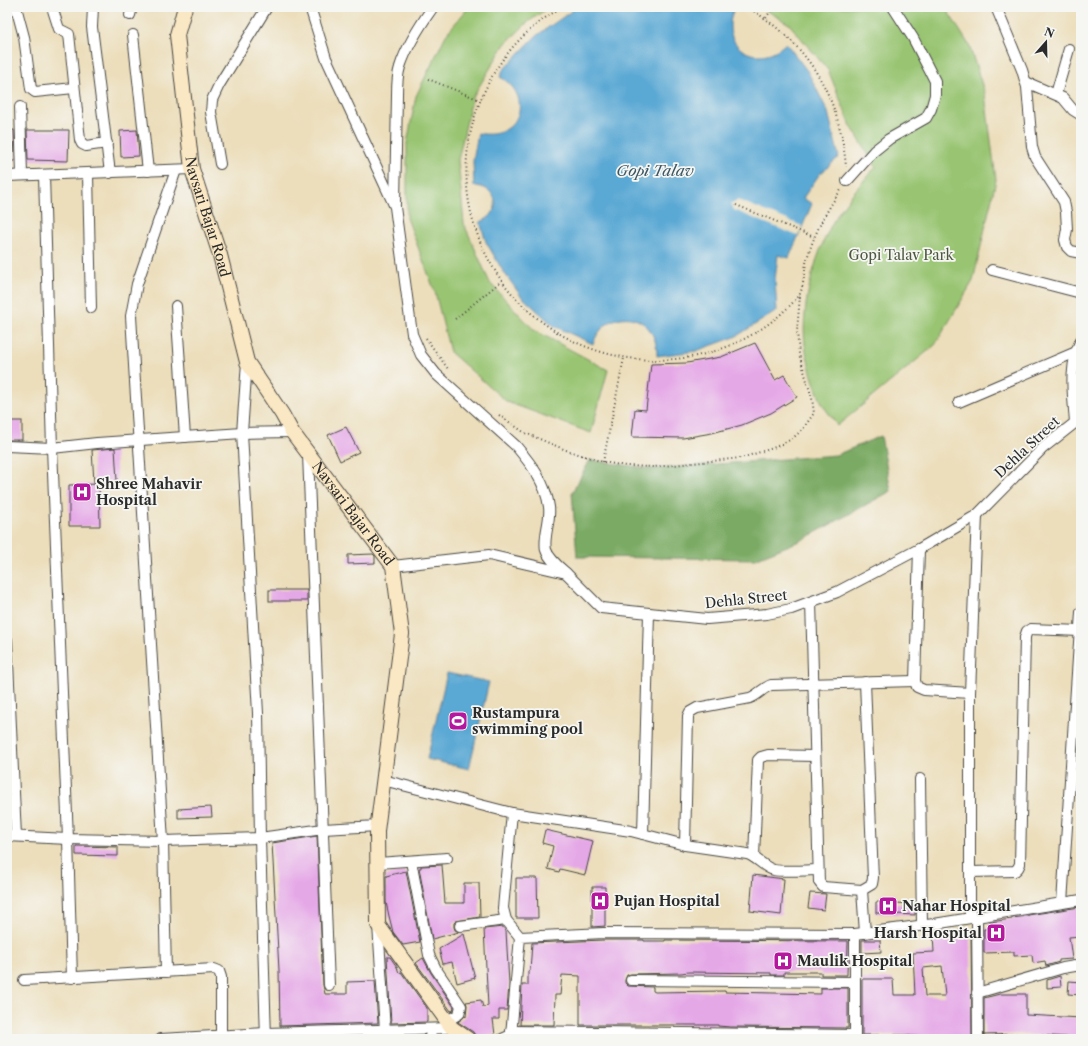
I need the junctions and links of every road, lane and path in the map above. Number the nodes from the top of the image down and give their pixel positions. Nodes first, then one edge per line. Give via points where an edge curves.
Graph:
1 (16, 7) edge
2 (52, 7) edge
3 (93, 7) edge
4 (185, 7) edge
5 (267, 7) edge
6 (310, 7) edge
7 (433, 7) edge
8 (563, 7) edge
9 (747, 7) edge
10 (774, 7) edge
11 (893, 7) edge
12 (996, 7) edge
13 (766, 18) junction
14 (133, 35) dead end
15 (1068, 49) dead end
16 (428, 79) dead end
17 (1026, 82) junction
18 (74, 88) junction
19 (1056, 94) junction
20 (480, 100) junction
21 (20, 107) dead end
22 (1081, 115) edge
23 (106, 143) junction
24 (220, 164) dead end
25 (192, 169) junction
26 (176, 170) junction
27 (148, 171) junction
28 (110, 173) junction
29 (88, 174) junction
30 (22, 175) junction
31 (7, 176) edge
32 (44, 176) junction
33 (847, 181) junction
34 (736, 205) dead end
35 (395, 207) junction
36 (814, 237) junction
37 (1081, 253) edge
38 (992, 270) dead end
39 (499, 283) dead end
40 (1081, 293) edge
41 (800, 295) junction
42 (176, 306) dead end
43 (91, 308) dead end
44 (455, 319) dead end
45 (424, 335) dead end
46 (1081, 340) edge
47 (1076, 352) junction
48 (624, 358) junction
49 (247, 362) junction
50 (450, 373) dead end
51 (959, 402) dead end
52 (497, 413) dead end
53 (1078, 420) edge
54 (292, 432) junction
55 (242, 433) junction
56 (185, 437) junction
57 (139, 441) junction
58 (7, 446) edge
59 (52, 448) junction
60 (308, 454) junction
61 (603, 462) junction
62 (977, 515) junction
63 (919, 549) junction
64 (393, 566) junction
65 (566, 573) junction
66 (811, 602) junction
67 (1081, 612) edge
68 (649, 613) junction
69 (1080, 632) junction
70 (7, 640) edge
71 (915, 681) junction
72 (866, 682) junction
73 (813, 684) junction
74 (970, 693) junction
75 (815, 756) junction
76 (920, 778) dead end
77 (383, 780) junction
78 (512, 814) junction
79 (378, 826) junction
80 (323, 829) junction
81 (643, 834) junction
82 (11, 836) edge
83 (260, 838) junction
84 (68, 839) junction
85 (163, 841) junction
86 (685, 845) junction
87 (754, 857) junction
88 (447, 858) dead end
89 (411, 861) junction
90 (378, 863) junction
91 (818, 870) junction
92 (970, 872) junction
93 (862, 890) junction
94 (1081, 900) edge
95 (1062, 903) junction
96 (974, 918) junction
97 (506, 920) junction
98 (378, 925) junction
99 (460, 926) dead end
100 (922, 926) junction
101 (865, 933) junction
102 (854, 934) junction
103 (520, 937) junction
104 (1081, 965) edge
105 (166, 972) junction
106 (72, 978) junction
107 (24, 980) dead end
108 (631, 980) dead end
109 (855, 982) junction
110 (329, 985) dead end
111 (977, 993) junction
112 (449, 1025) junction
113 (385, 1030) junction
114 (511, 1031) junction
115 (431, 1034) edge
116 (221, 1035) junction
117 (309, 1035) edge
118 (266, 1036) edge
119 (855, 1037) edge
120 (161, 1039) edge
121 (468, 1039) edge
122 (502, 1039) edge
123 (978, 1039) edge

1 - 18 street via 24,37 31,89 35,92
2 - 18 street via 59,29 68,34
3 - 23 street via 92,27
4 - 25 main road, Navsari Bajar Road via 177,36
5 - 24 street via 212,100 211,112
6 - 35 street via 326,58
7 - 35 street via 406,53 399,74
8 - 20 path via 535,26 512,48 494,73
9 - 13 path
10 - 13 path
11 - 33 street via 914,38 935,81 935,95 926,118 888,139
12 - 17 street
13 - 33 path via 795,44 819,75 835,111 844,149
14 - 27 street
15 - 19 street
16 - 20 path
17 - 19 street
17 - 37 street via 1035,157 1064,202 1067,247 1071,251
18 - 23 street via 82,144 86,146
19 - 22 street
20 - 48 path via 470,133 466,166 468,200 476,232 490,263 509,291 533,315 560,335 591,349
21 - 30 street
23 - 28 street
25 - 26 street
25 - 49 main road, Navsari Bajar Road via 220,255
26 - 27 street
26 - 57 street via 132,305
27 - 28 street
28 - 29 street
29 - 32 street
29 - 43 street
30 - 31 street
30 - 32 street
32 - 59 street
33 - 36 path via 831,203
34 - 36 path
35 - 65 street, Dehla Street via 412,334 421,355 436,374 516,446 540,479 550,509 546,550
36 - 41 path via 806,261
38 - 40 street
39 - 44 path
41 - 48 path via 772,322 739,342 709,353 663,361
41 - 61 path via 797,331 799,354 814,413 792,439 741,458 654,467
42 - 56 street
45 - 50 path
46 - 47 street
47 - 51 street
47 - 53 street via 1072,376
48 - 61 path
49 - 54 main road, Navsari Bajar Road
49 - 55 street
52 - 61 path via 525,433
53 - 62 street, Dehla Street via 1043,448
54 - 55 street
54 - 60 main road, Navsari Bajar Road
55 - 56 street
55 - 83 street via 258,713
56 - 57 street
57 - 59 street
57 - 85 street
58 - 59 street
59 - 84 street
60 - 64 main road, Navsari Bajar Road
60 - 80 street
62 - 63 street, Dehla Street
62 - 74 street
63 - 66 street, Dehla Street via 837,592
63 - 71 street
64 - 65 street via 489,555
64 - 77 main road, Navsari Bajar Road via 402,634
65 - 68 street, Dehla Street via 601,608
66 - 68 street, Dehla Street via 767,614 707,619
66 - 73 street
67 - 69 street
68 - 81 street
69 - 92 street via 1031,629 1027,631 1020,864 1015,870
69 - 95 street
70 - 82 street
71 - 72 street
71 - 74 street via 917,687 924,690
72 - 73 street
72 - 93 street via 873,878 872,884
73 - 75 street
73 - 86 street via 766,686 758,695 750,698 697,708 690,712
74 - 92 street
75 - 87 street via 768,755 758,760
75 - 91 street
76 - 100 street
77 - 78 street
77 - 79 main road, Navsari Bajar Road
78 - 81 street
78 - 97 street via 503,908
79 - 80 street
79 - 90 main road, Navsari Bajar Road
80 - 83 street
80 - 110 street
81 - 86 street
82 - 84 street
83 - 85 street
83 - 118 street
84 - 85 street
84 - 106 street
85 - 105 street
86 - 87 street
87 - 91 street via 764,866 774,870
88 - 89 street
89 - 90 street
89 - 112 street via 429,955 461,1006 459,1014
90 - 98 main road, Navsari Bajar Road
91 - 93 street via 819,882 824,887
92 - 96 street
93 - 101 street
94 - 95 street
95 - 96 street
96 - 100 street
96 - 111 street
97 - 99 street
97 - 103 street
98 - 112 main road
98 - 113 street
100 - 101 street
101 - 102 street
102 - 103 street via 604,933
102 - 109 street
103 - 114 street
104 - 111 street
105 - 106 street
105 - 116 street via 208,969 219,971
106 - 107 street
108 - 109 street
109 - 119 street
111 - 123 street
112 - 115 street
112 - 121 main road
113 - 115 street
113 - 117 street
114 - 119 street
114 - 122 street via 511,1035
116 - 118 street
116 - 120 street
117 - 118 street

